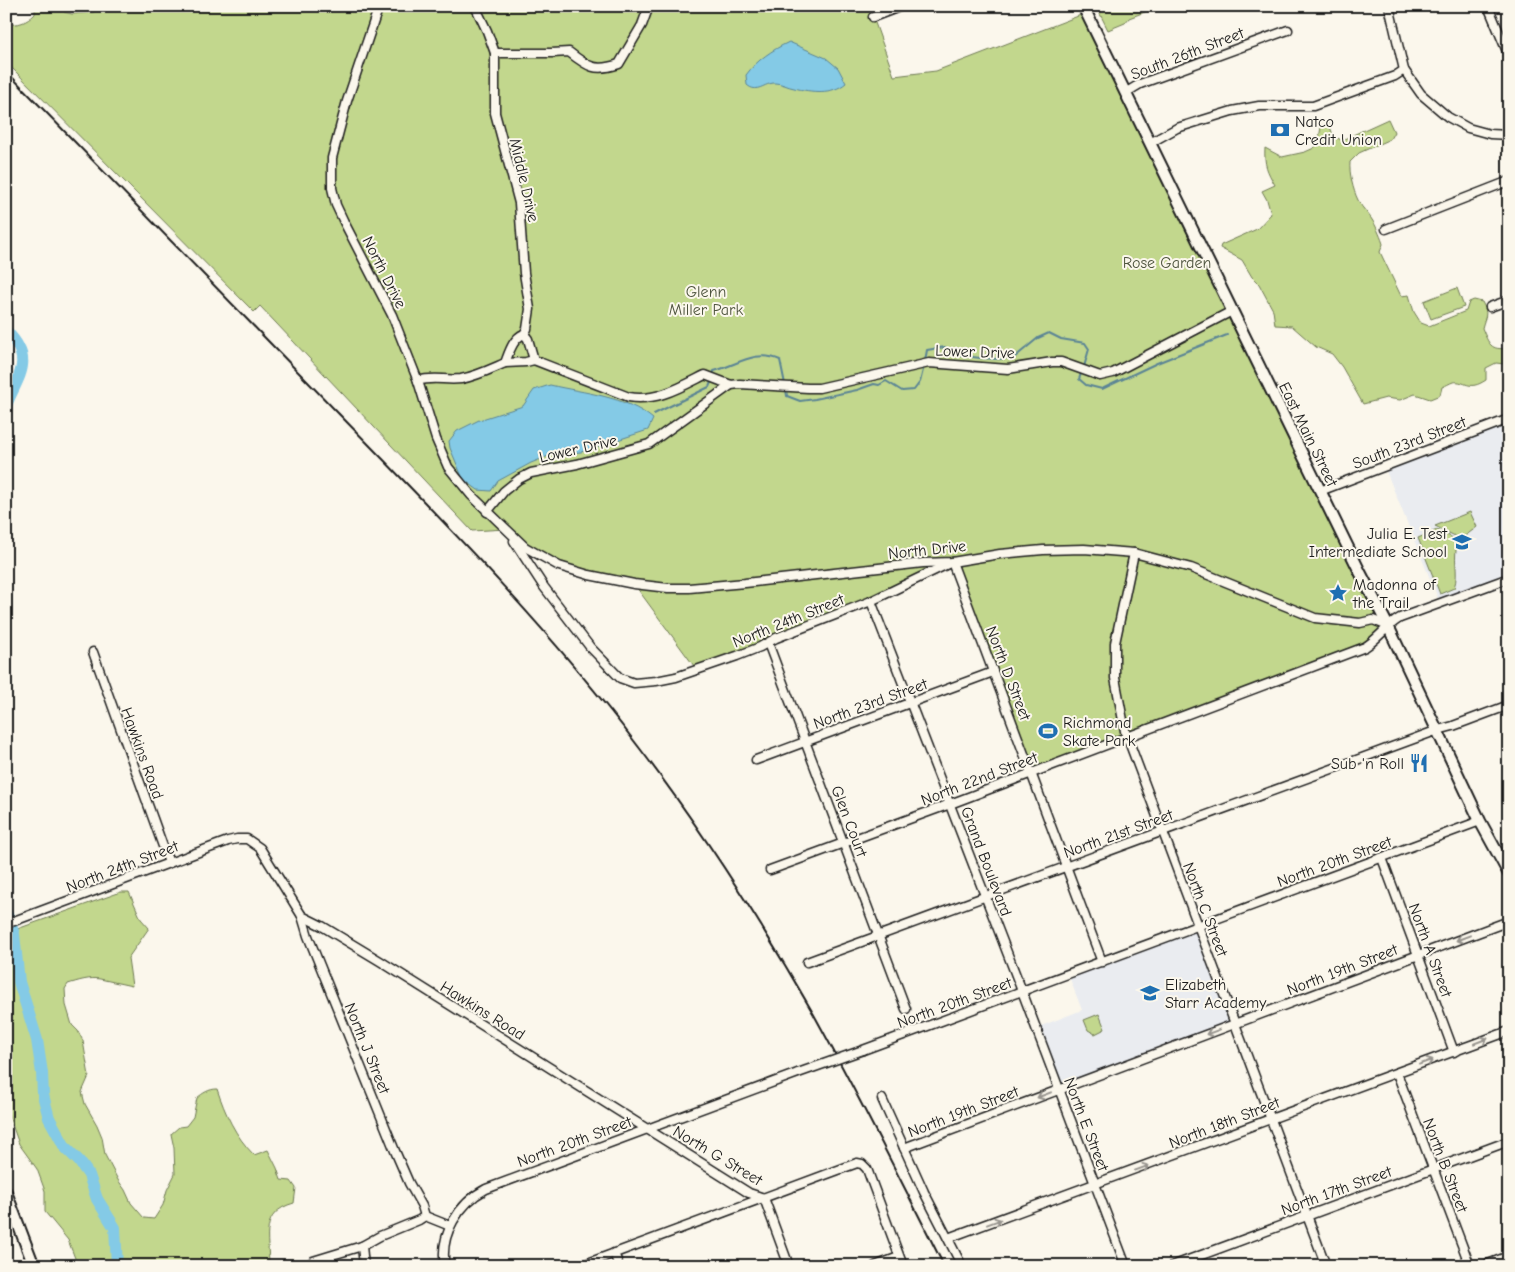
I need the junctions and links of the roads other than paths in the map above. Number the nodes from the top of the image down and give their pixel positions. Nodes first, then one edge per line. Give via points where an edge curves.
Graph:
1 (379, 6) edge
2 (475, 6) edge
3 (648, 6) edge
4 (902, 6) edge
5 (1083, 6) edge
6 (1389, 6) edge
7 (1488, 6) edge
8 (873, 17) dead end
9 (1288, 30) dead end
10 (495, 53) junction
11 (1509, 56) edge
12 (1404, 70) junction
13 (1125, 93) junction
14 (1509, 135) edge
15 (1150, 143) junction
16 (1509, 181) edge
17 (1386, 228) dead end
18 (1509, 300) edge
19 (1490, 308) dead end
20 (1232, 311) junction
21 (524, 334) junction
22 (534, 360) junction
23 (506, 363) junction
24 (418, 381) junction
25 (730, 385) junction
26 (1509, 420) edge
27 (1320, 491) junction
28 (487, 512) junction
29 (505, 529) junction
30 (1134, 553) junction
31 (952, 562) junction
32 (1509, 578) edge
33 (871, 601) junction
34 (1388, 626) junction
35 (768, 643) junction
36 (93, 652) dead end
37 (994, 672) junction
38 (628, 682) joint
39 (911, 703) junction
40 (1509, 706) edge
41 (1438, 730) junction
42 (1127, 738) junction
43 (805, 742) junction
44 (756, 760) dead end
45 (1032, 773) junction
46 (950, 804) junction
47 (1480, 821) junction
48 (1162, 831) junction
49 (245, 839) joint
50 (844, 843) junction
51 (1382, 858) junction
52 (1506, 862) edge
53 (169, 863) junction
54 (1066, 866) junction
55 (770, 870) dead end
56 (1509, 874) edge
57 (986, 896) junction
58 (302, 916) junction
59 (1509, 921) edge
60 (8, 923) edge
61 (1198, 926) junction
62 (878, 936) junction
63 (1419, 955) junction
64 (807, 962) dead end
65 (1102, 962) junction
66 (1022, 992) junction
67 (906, 1009) dead end
68 (1235, 1024) junction
69 (1509, 1031) edge
70 (1454, 1052) junction
71 (1397, 1073) junction
72 (1059, 1090) junction
73 (882, 1099) dead end
74 (1270, 1119) junction
75 (647, 1129) junction
76 (1509, 1140) edge
77 (904, 1148) junction
78 (1433, 1169) junction
79 (1096, 1185) junction
80 (6, 1192) edge
81 (764, 1198) junction
82 (1307, 1215) junction
83 (425, 1216) junction
84 (450, 1226) junction
85 (948, 1238) junction
86 (362, 1246) junction
87 (614, 1253) junction
88 (1509, 1256) edge
89 (900, 1257) junction
90 (313, 1264) edge
91 (34, 1266) edge
92 (364, 1266) edge
93 (445, 1266) edge
94 (580, 1266) edge
95 (619, 1266) edge
96 (789, 1266) edge
97 (875, 1266) edge
98 (903, 1266) edge
99 (962, 1266) edge
100 (1126, 1266) edge
101 (1172, 1266) edge
102 (1326, 1266) edge
103 (1470, 1266) edge
104 (1483, 1266) edge

1 - 24 street, North Drive via 347,101 332,158 332,188 336,205 392,315
2 - 10 street, Middle Drive
3 - 10 street via 642,25 619,64 608,68 594,69 569,52
4 - 8 street
5 - 13 main road, East Main Street
6 - 12 street
7 - 11 street
9 - 13 street, South 26th Street via 1140,84
10 - 21 street, Middle Drive via 495,114 519,203 530,309
12 - 14 street via 1421,94 1448,117 1468,128
12 - 15 street via 1318,104 1259,106 1232,111 1177,128
13 - 15 main road, East Main Street
15 - 20 main road, East Main Street
16 - 17 street
18 - 19 street
20 - 25 street, Lower Drive via 1113,373 1100,376 1061,362 1008,369 925,363 819,388
20 - 27 main road, East Main Street
21 - 22 street
21 - 23 street via 511,348
22 - 23 street
22 - 25 street, Lower Drive via 628,397 662,394 705,375
23 - 24 street via 460,379 434,377
24 - 28 street, North Drive via 448,467
25 - 28 street, Lower Drive via 648,444 531,473 519,479
26 - 27 street, South 23rd Street
27 - 34 main road, East Main Street
28 - 29 street, North Drive
29 - 31 street, North Drive via 525,547 559,566 605,579 668,588
29 - 38 street, North Drive via 560,610 604,662
30 - 31 street, North Drive via 1043,550
30 - 34 street, North Drive via 1192,568 1315,618 1354,622 1373,620
30 - 42 street, North C Street via 1115,642 1115,678
31 - 33 street, North 24th Street
31 - 37 street, North D Street
32 - 34 street, North 22nd Street via 1400,618
33 - 35 street, North 24th Street
33 - 39 street, Grand Boulevard
34 - 41 main road, East Main Street
34 - 42 street, North 22nd Street via 1365,647
35 - 38 street, North 24th Street via 676,677
35 - 43 street, Glen Court
36 - 53 street, Hawkins Road
37 - 39 street, North 23rd Street
37 - 45 street, North D Street
39 - 43 street, North 23rd Street
39 - 46 street, Grand Boulevard
40 - 41 street, North 21st Street
41 - 47 main road, East Main Street
41 - 48 street, North 21st Street
42 - 45 street, North 22nd Street
42 - 48 street, North C Street
43 - 44 street, North 23rd Street
43 - 50 street, Glen Court
45 - 46 street, North 22nd Street
45 - 54 street, North D Street
46 - 50 street, North 22nd Street
46 - 57 street, Grand Boulevard
47 - 51 street, North 20th Street
47 - 52 main road, East Main Street
48 - 54 street, North 21st Street
48 - 61 street, North C Street
49 - 53 street, North 24th Street via 228,841
49 - 58 street, North J Street via 263,852
50 - 55 street, North 22nd Street
50 - 62 street, Glen Court
51 - 61 street, North 20th Street
51 - 63 street, North A Street
52 - 56 main road, East Main Street
53 - 60 street, North 24th Street
54 - 57 street, North 21st Street
54 - 65 street, North D Street
57 - 62 street, North 21st Street
57 - 66 street, Grand Boulevard
58 - 75 street, Hawkins Road via 364,951
58 - 83 street, North J Street via 395,1151
59 -> 63 street, North 19th Street
61 - 65 street, North 20th Street
61 - 68 street, North C Street
62 - 64 street, North 21st Street
62 - 67 street, Glen Court
63 - 68 street, North 19th Street
63 - 70 street, North A Street
65 - 66 street, North 20th Street
66 - 72 street, North E Street
66 - 75 street, North 20th Street, bridge
68 -> 72 street, North 19th Street
68 - 74 street, North C Street
70 -> 69 street, North 18th Street
71 -> 70 street, North 18th Street
71 - 74 street, North 18th Street
71 - 78 street, North B Street
72 -> 77 street, North 19th Street
72 - 79 street, North E Street
73 - 77 street
79 -> 74 street, North 18th Street
74 - 82 street, North C Street
75 - 81 street, North G Street via 749,1193
75 - 84 street, North 20th Street via 486,1189 468,1200
76 - 78 street, North 17th Street
77 - 85 street
78 - 82 street, North 17th Street
78 - 103 street, North B Street
85 -> 79 street, North 18th Street
79 - 100 street, North E Street
80 - 91 main road
81 - 87 street
81 - 89 street via 857,1163 862,1164
81 - 96 street, North G Street
82 - 101 street, North 17th Street
82 - 102 street, North C Street
83 - 84 street
83 - 86 street
84 - 93 street
85 - 99 street
86 - 90 street
86 - 92 street
87 - 94 street
87 - 95 street
88 - 104 street
89 - 97 street
89 - 98 street

